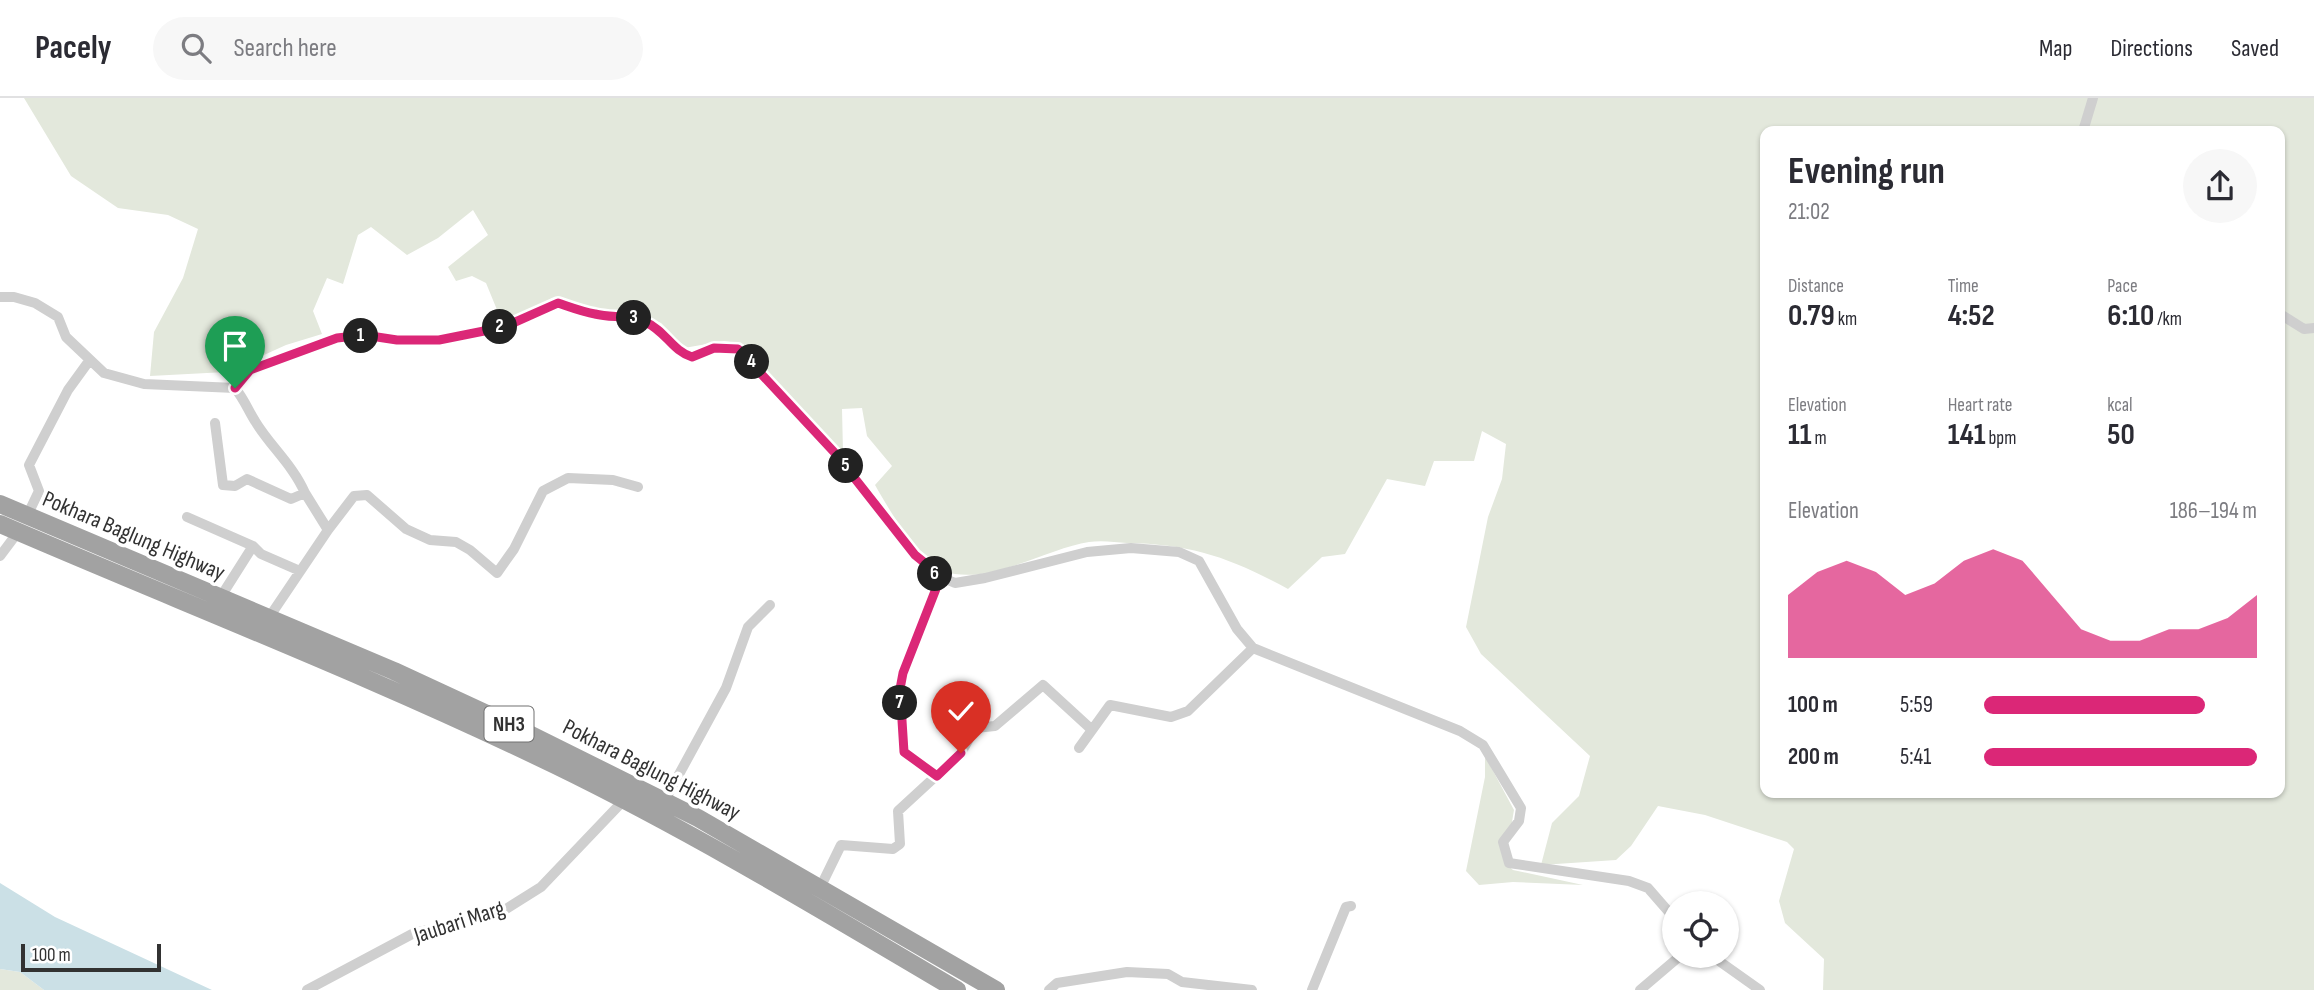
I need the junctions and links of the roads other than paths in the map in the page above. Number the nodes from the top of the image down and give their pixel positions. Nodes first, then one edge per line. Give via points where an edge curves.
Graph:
1 (2093, 98) edge
2 (2085, 126) edge
3 (0, 297) edge
4 (2285, 317) edge
5 (2314, 328) edge
6 (89, 362) junction
7 (235, 388) junction
8 (215, 423) dead end
9 (638, 486) dead end
10 (305, 492) junction
11 (0, 504) edge
12 (27, 516) junction
13 (187, 517) dead end
14 (0, 524) edge
15 (328, 530) junction
16 (18, 532) junction
17 (253, 546) junction
18 (0, 556) edge
19 (300, 571) junction
20 (941, 576) junction
21 (220, 598) junction
22 (770, 605) dead end
23 (268, 619) junction
24 (1254, 648) junction
25 (1091, 729) junction
26 (1079, 748) dead end
27 (937, 776) junction
28 (624, 800) junction
29 (665, 800) junction
30 (820, 888) junction
31 (1662, 904) edge
32 (1351, 906) dead end
33 (1666, 968) edge
34 (1729, 968) edge
35 (307, 990) edge
36 (957, 990) edge
37 (996, 990) edge
38 (1049, 990) edge
39 (1252, 990) edge
40 (1312, 990) edge
41 (1640, 990) edge
42 (1760, 990) edge

1 - 2 street
3 - 6 street via 35,303 58,317 66,337
4 - 5 street via 2304,330
6 - 7 street via 104,373 144,384
6 - 12 street via 68,390 29,465 39,491
7 - 10 street
7 - 20 street via 250,370 337,338 364,335 439,340 504,327 558,303 597,315 633,318 664,333 678,353 692,357 726,346 747,355 834,452 915,555
8 - 10 street via 223,485 235,486 247,479 291,499
9 - 15 street via 568,478 543,491 497,573 456,542 429,540 406,529 367,495 354,496
10 - 15 street
11 - 12 highway, Pokhara Baglung Highway / NH3
12 - 21 highway, Pokhara Baglung Highway / NH3
13 - 17 street
14 - 16 highway, Pokhara Baglung Highway
15 - 19 street
16 - 18 street
16 - 28 highway, Pokhara Baglung Highway via 407,697
17 - 19 street
17 - 21 street
19 - 23 street
20 - 24 street via 955,583 1087,552 1131,548 1180,552 1199,561 1237,629
20 - 27 street via 900,689 904,752
21 - 23 highway, Pokhara Baglung Highway / NH3
22 - 29 street via 748,627 726,688
23 - 29 highway, Pokhara Baglung Highway / NH3 via 394,671
24 - 25 street via 1188,711 1171,717 1110,705
24 - 31 street via 1460,731 1483,745 1521,808 1519,821 1503,842 1509,863 1629,881 1648,888
25 - 26 street
25 - 27 street via 1043,685 995,726 975,728 961,753
27 - 30 street via 898,811 900,844 893,849 841,845
28 - 35 street, Jaubari Marg via 541,887 506,909 414,933
28 - 36 highway, Pokhara Baglung Highway
29 - 30 highway, Pokhara Baglung Highway / NH3
30 - 37 highway, Pokhara Baglung Highway / NH3
32 - 40 street via 1346,907
33 - 41 street
34 - 42 street
38 - 39 street via 1057,983 1127,972 1168,974 1182,982

